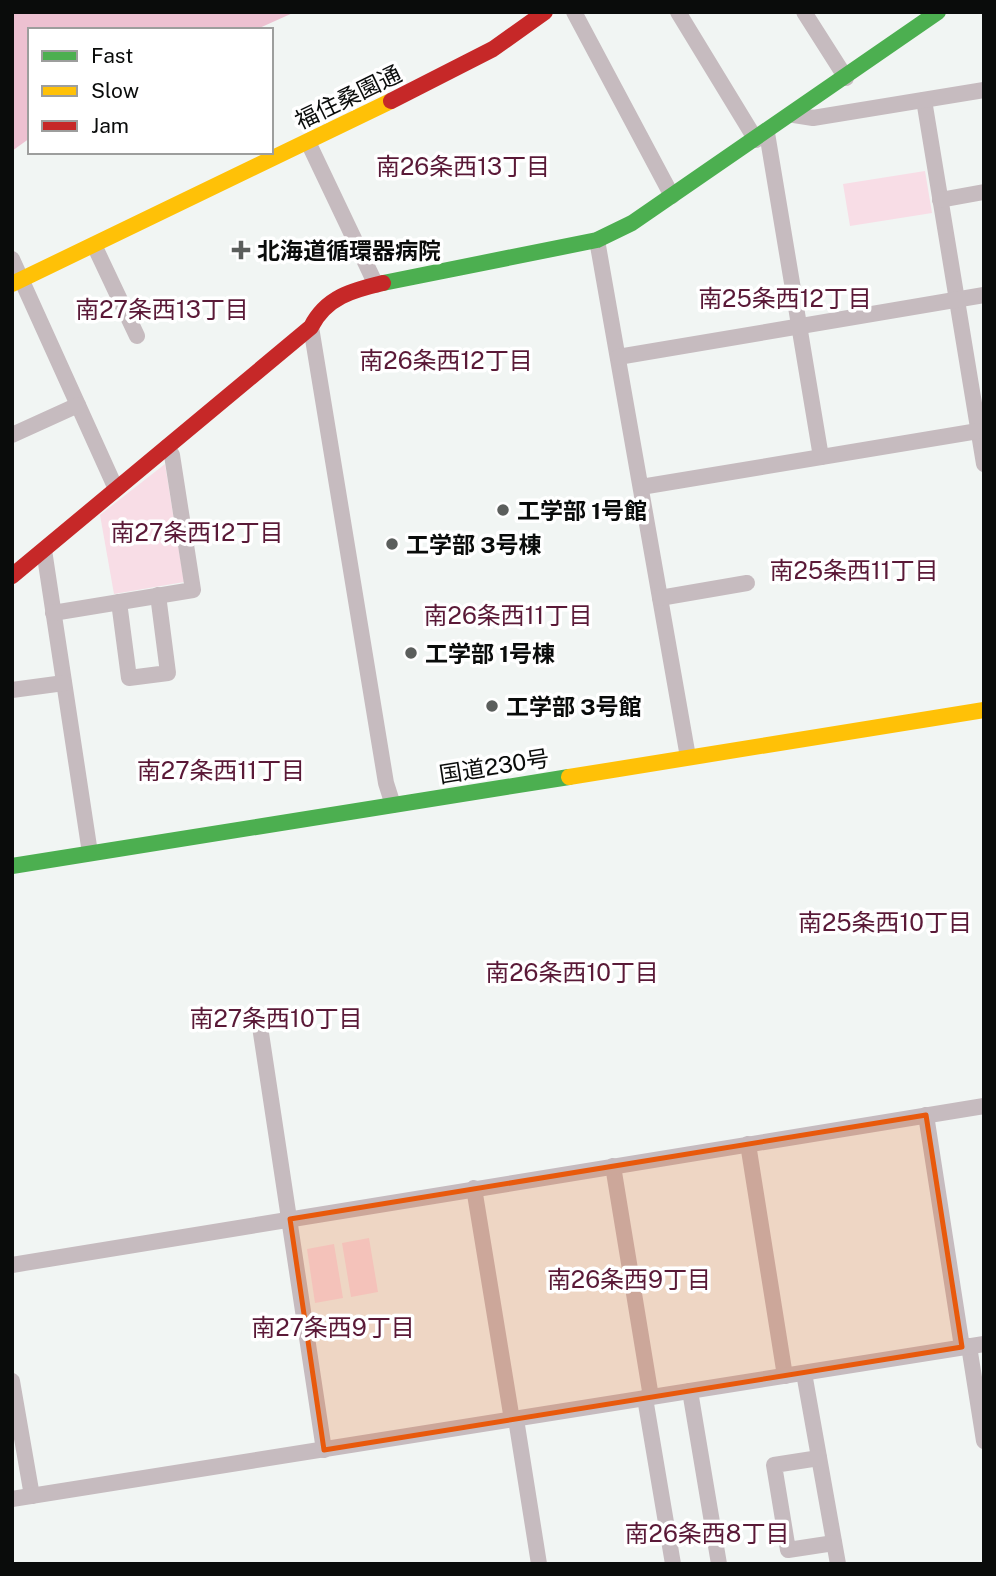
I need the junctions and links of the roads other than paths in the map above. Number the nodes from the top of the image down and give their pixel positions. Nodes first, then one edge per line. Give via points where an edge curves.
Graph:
1 (545, 12) edge
2 (574, 12) edge
3 (678, 12) edge
4 (803, 12) edge
5 (933, 14) edge
6 (846, 78) junction
7 (984, 90) edge
8 (925, 100) junction
9 (794, 115) junction
10 (762, 136) junction
11 (308, 142) junction
12 (984, 192) edge
13 (672, 196) junction
14 (940, 201) junction
15 (597, 240) junction
16 (94, 246) junction
17 (12, 259) edge
18 (17, 282) edge
19 (376, 285) junction
20 (984, 295) edge
21 (957, 300) junction
22 (311, 327) junction
23 (798, 328) junction
24 (137, 336) dead end
25 (618, 357) junction
26 (976, 367) edge
27 (78, 405) junction
28 (978, 431) junction
29 (12, 435) edge
30 (167, 447) junction
31 (983, 453) edge
32 (821, 457) junction
33 (641, 487) junction
34 (116, 489) junction
35 (44, 550) junction
36 (12, 576) edge
37 (747, 583) dead end
38 (158, 595) junction
39 (660, 598) junction
40 (119, 601) junction
41 (52, 613) junction
42 (64, 683) junction
43 (12, 690) edge
44 (984, 710) edge
45 (688, 757) junction
46 (393, 806) junction
47 (90, 853) junction
48 (12, 866) edge
49 (259, 1020) dead end
50 (984, 1106) edge
51 (926, 1115) junction
52 (748, 1144) junction
53 (613, 1166) junction
54 (474, 1188) junction
55 (290, 1219) junction
56 (12, 1265) edge
57 (972, 1346) edge
58 (804, 1373) junction
59 (785, 1376) junction
60 (12, 1381) edge
61 (690, 1391) junction
62 (648, 1398) junction
63 (514, 1420) junction
64 (984, 1441) edge
65 (324, 1450) junction
66 (819, 1458) junction
67 (32, 1496) junction
68 (12, 1499) edge
69 (834, 1543) junction
70 (719, 1563) edge
71 (539, 1564) edge
72 (673, 1564) edge
73 (714, 1564) edge
74 (838, 1564) edge

1 - 11 main road, 福住桑園通 via 484,54
2 - 13 street
3 - 10 street
4 - 6 street
5 - 6 main road
6 - 9 main road
7 - 8 street
8 - 9 street via 813,118
8 - 14 street
9 - 10 main road
10 - 13 main road
10 - 23 street
11 - 16 main road, 福住桑園通
11 - 19 street
12 - 14 street
13 - 15 main road
14 - 21 street
15 - 19 main road
15 - 25 street
16 - 18 main road, 福住桑園通
16 - 24 street
17 - 18 street
18 - 27 street
19 - 22 main road via 346,291 317,315
20 - 21 street
21 - 23 street
21 - 26 street
22 - 30 main road
22 - 46 street
23 - 25 street
23 - 32 street
25 - 33 street
26 - 28 street
27 - 29 street
27 - 34 street
28 - 31 street
28 - 32 street
30 - 34 main road
30 - 38 street via 173,455 193,590
32 - 33 street
33 - 39 street
34 - 35 main road
35 - 36 main road
35 - 41 street
37 - 39 street
38 - 40 street
38 - 40 street via 168,673 129,678
39 - 45 street
40 - 41 street
41 - 42 street
42 - 43 street
42 - 47 street
44 - 45 main road, 国道230号
45 - 46 main road, 国道230号
46 - 47 main road, 国道230号
47 - 48 main road, 国道230号
49 - 55 street
50 - 51 street
51 - 52 street
51 - 57 street
52 - 53 street
52 - 59 street
53 - 54 street
53 - 62 street
54 - 55 street
54 - 63 street
55 - 56 street
55 - 65 street
57 - 58 street
57 - 64 street
58 - 59 street
58 - 66 street
59 - 61 street
60 - 67 street
61 - 62 street
61 - 70 street
62 - 63 street
62 - 72 street
63 - 65 street
63 - 71 street
65 - 67 street
66 - 69 street
66 - 69 street via 774,1465 788,1550
67 - 68 street
69 - 74 street
70 - 73 street

